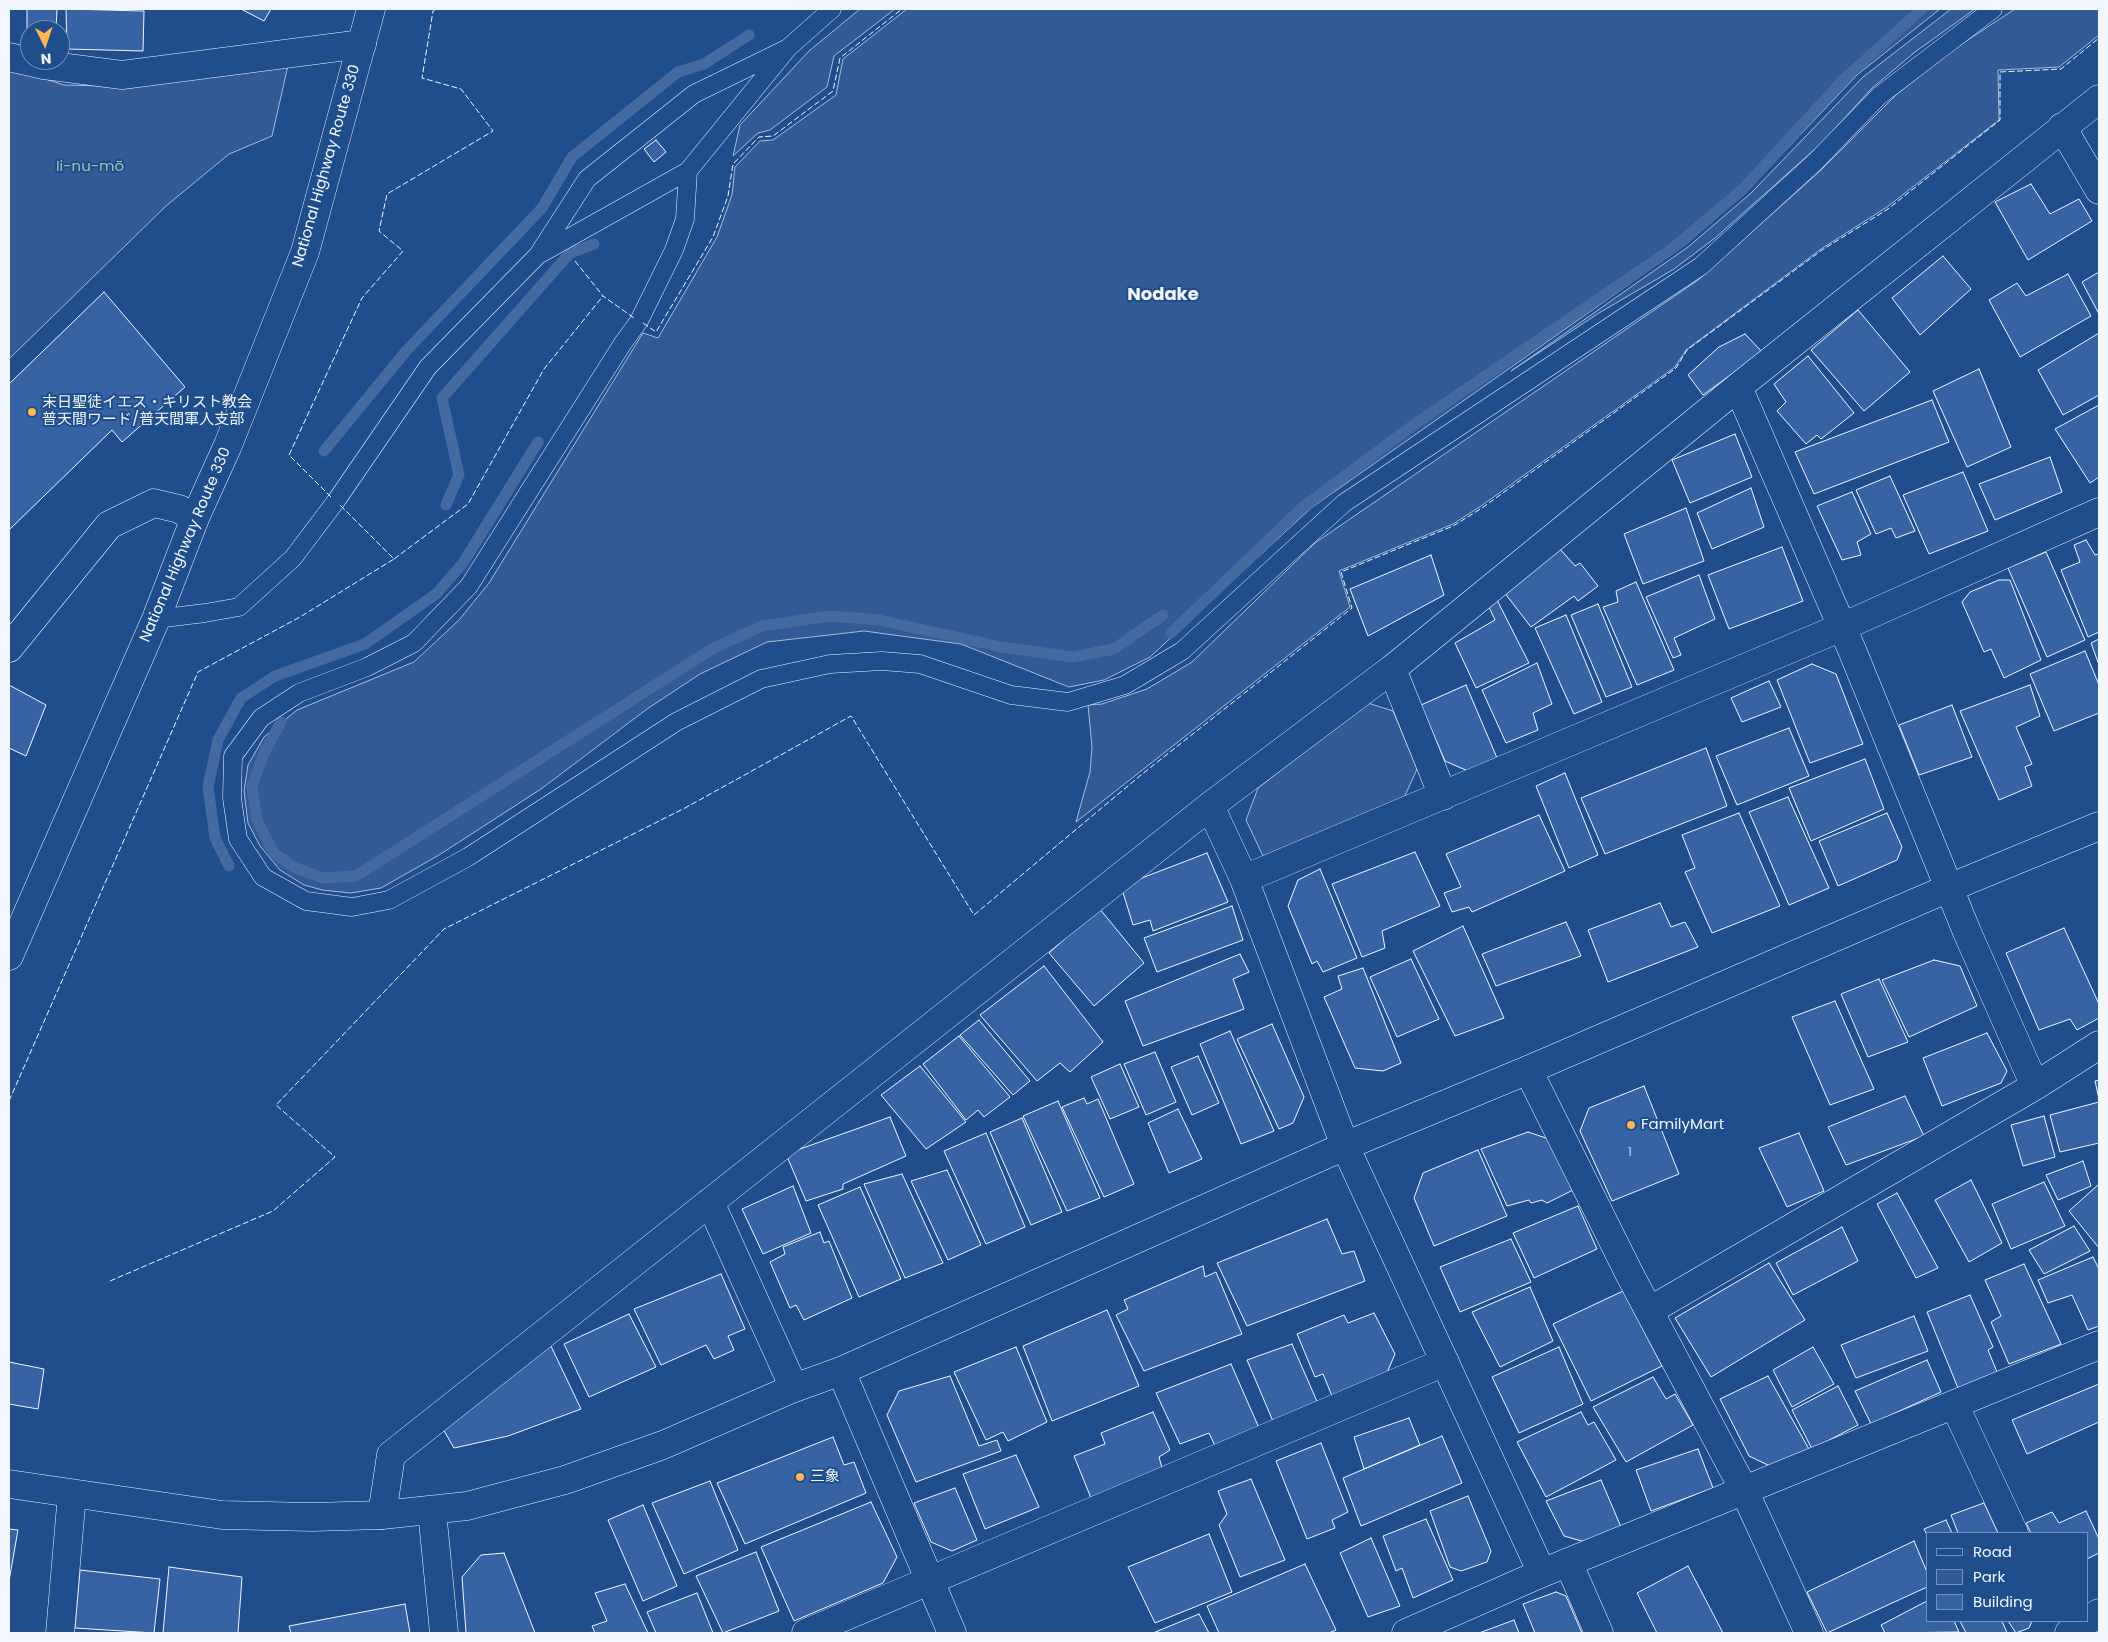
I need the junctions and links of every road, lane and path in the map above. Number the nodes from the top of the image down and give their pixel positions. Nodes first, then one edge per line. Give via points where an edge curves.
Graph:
1 (371, 9) edge
2 (832, 9) edge
3 (1993, 9) edge
4 (362, 44) junction
5 (788, 48) junction
6 (9, 57) edge
7 (2099, 99) edge
8 (2062, 127) junction
9 (688, 171) junction
10 (2099, 190) edge
11 (538, 255) junction
12 (1738, 387) junction
13 (2099, 512) edge
14 (195, 518) junction
15 (156, 619) junction
16 (1842, 627) junction
17 (9, 648) edge
18 (1392, 669) junction
19 (1443, 796) junction
20 (1210, 806) junction
21 (2099, 826) edge
22 (1244, 878) junction
23 (1949, 888) junction
24 (9, 956) edge
25 (2099, 1044) edge
26 (1528, 1070) junction
27 (2035, 1086) junction
28 (1345, 1146) junction
29 (710, 1202) junction
30 (1649, 1311) junction
31 (2099, 1345) edge
32 (1445, 1362) junction
33 (840, 1371) junction
34 (794, 1388) junction
35 (1955, 1406) junction
36 (9, 1484) edge
37 (1744, 1490) junction
38 (72, 1494) junction
39 (432, 1511) junction
40 (382, 1515) junction
41 (2014, 1532) edge
42 (1568, 1562) junction
43 (1542, 1573) junction
44 (929, 1580) junction
45 (2099, 1613) edge
46 (2088, 1620) edge
47 (2086, 1622) edge
48 (60, 1633) edge
49 (444, 1633) edge
50 (806, 1633) edge
51 (952, 1633) edge
52 (1406, 1633) edge
53 (1599, 1633) edge
54 (1809, 1633) edge
55 (2069, 1633) edge

1 - 4 main road, National Highway Route 330
2 - 5 lane
3 - 9 lane via 1878,96 1815,162 1701,266 1344,503 1182,651 1126,685 1068,702 1011,695 920,664 882,662 830,664 761,679 676,722 468,857 389,900 352,907 306,901 263,878 238,839 232,798 233,756 261,718 300,693 367,667 414,643 469,586 639,321 674,250 685,219
4 - 6 main road via 122,75
4 - 14 main road, National Highway Route 330 via 305,252 228,445
5 - 9 lane
5 - 11 lane via 694,94 587,179
7 - 8 main road
8 - 10 main road
8 - 12 main road
9 - 11 lane
11 - 15 lane via 428,367 293,558 239,606
12 - 16 main road
12 - 18 main road
13 - 16 main road
14 - 15 main road, National Highway Route 330
14 - 17 main road via 179,509 154,503 109,525
15 - 24 main road, National Highway Route 330
16 - 19 main road
16 - 23 main road
18 - 19 main road
18 - 20 main road
19 - 22 main road
20 - 22 main road
20 - 29 main road
21 - 23 main road
22 - 28 main road
23 - 26 main road
23 - 27 main road
25 - 27 main road
26 - 28 main road
26 - 30 main road
27 - 30 main road
28 - 32 main road
28 - 33 main road
29 - 34 main road
29 - 40 main road via 391,1455
30 - 37 main road
31 - 35 main road
32 - 43 main road
32 - 44 main road
33 - 34 main road
33 - 44 main road
34 - 39 main road via 664,1445 565,1480 467,1506
35 - 37 main road
35 - 41 main road
36 - 38 main road
37 - 42 main road
37 - 54 main road
38 - 40 main road via 222,1515
38 - 48 main road
39 - 40 main road
39 - 49 main road
42 - 43 main road
42 - 53 main road
43 - 52 main road
44 - 50 main road
44 - 51 main road
45 - 46 main road
47 - 55 main road

